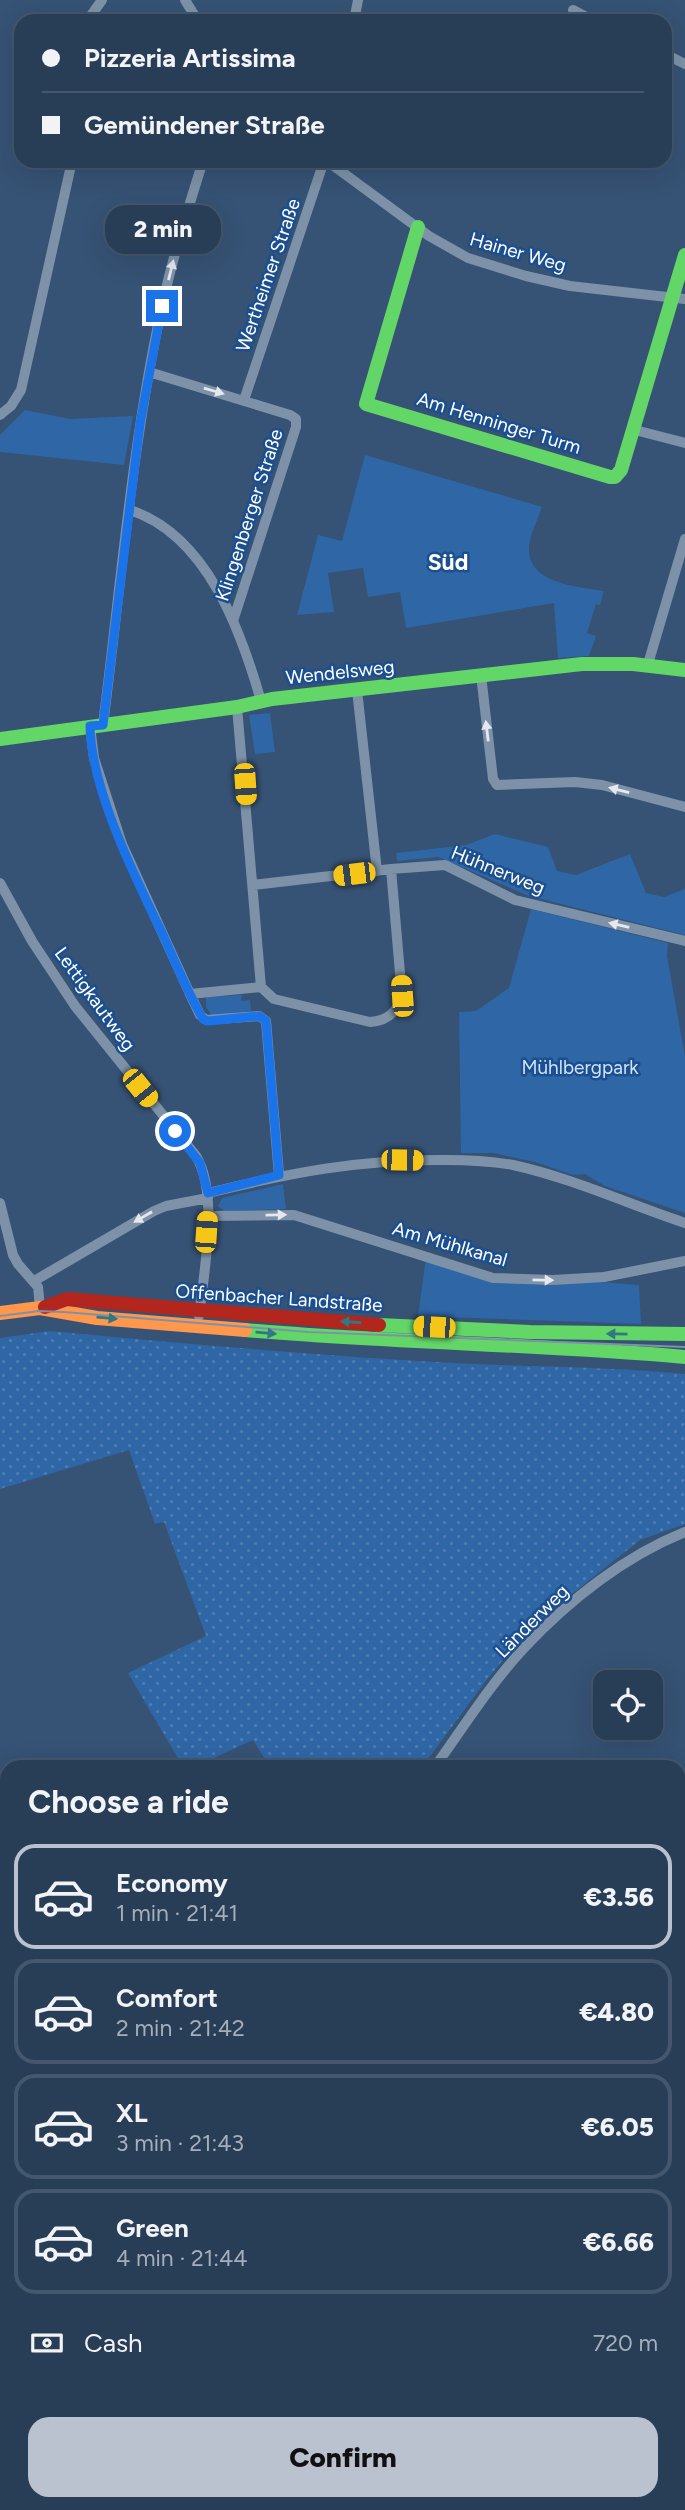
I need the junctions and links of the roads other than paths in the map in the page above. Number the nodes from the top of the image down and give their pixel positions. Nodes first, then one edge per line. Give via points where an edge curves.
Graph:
1 (573, 10) dead end
2 (581, 14) edge
3 (70, 168) edge
4 (201, 168) edge
5 (323, 168) edge
6 (335, 168) edge
7 (418, 227) junction
8 (685, 255) edge
9 (680, 298) edge
10 (149, 372) junction
11 (244, 400) junction
12 (0, 415) edge
13 (635, 430) junction
14 (685, 443) edge
15 (130, 510) junction
16 (685, 539) edge
17 (233, 621) junction
18 (648, 664) junction
19 (685, 670) edge
20 (481, 676) junction
21 (357, 690) junction
22 (261, 701) junction
23 (237, 708) junction
24 (97, 726) junction
25 (0, 738) edge
26 (685, 807) edge
27 (391, 869) junction
28 (377, 871) junction
29 (0, 883) edge
30 (253, 885) junction
31 (685, 941) edge
32 (261, 987) junction
33 (190, 994) junction
34 (279, 1175) junction
35 (208, 1196) junction
36 (0, 1203) edge
37 (208, 1216) junction
38 (685, 1223) edge
39 (685, 1261) edge
40 (34, 1281) junction
41 (40, 1308) junction
42 (0, 1313) edge
43 (199, 1319) junction
44 (685, 1334) edge
45 (651, 1335) junction
46 (649, 1353) junction
47 (685, 1357) edge
48 (685, 1532) edge
49 (440, 1760) edge

1 - 2 street
3 - 12 street via 21,390
10 -> 4 street via 177,244
5 - 11 street, Wertheimer Straße
6 - 7 street, Hainer Weg
7 - 9 street, Hainer Weg via 457,253 526,276 600,291
7 - 13 street, Am Henninger Turm via 366,404 610,477 621,470
8 - 9 street, Am Henninger Turm
9 - 13 street, Am Henninger Turm
10 -> 11 street
10 - 15 street
11 - 17 street, Klingenberger Straße via 296,419
13 - 14 street
15 - 17 street via 173,533 214,584
15 - 24 street
16 - 18 street
17 - 22 street
18 - 19 street, Wendelsweg
18 - 20 street, Wendelsweg via 582,663
20 - 21 street, Wendelsweg
26 -> 20 street via 601,785 497,785
21 - 22 street, Wendelsweg
21 - 28 street
22 - 23 street, Wendelsweg
23 - 24 street, Wendelsweg
23 - 30 street
24 - 25 street, Wendelsweg
24 - 33 street via 94,758 122,844
27 - 28 street, Hühnerweg
31 -> 27 street, Hühnerweg via 515,900 445,865
27 - 32 street via 402,996 391,1016 370,1022 274,999
28 - 30 street, Hühnerweg
29 - 35 street, Lettigkautweg via 75,1006 196,1156 204,1170
30 - 32 street
32 - 33 street
33 - 34 street via 205,1020 265,1019
34 - 35 street
34 - 38 street via 402,1160 487,1161 538,1171
35 - 37 street, Lettigkautweg
35 -> 40 street via 161,1208
36 - 40 street via 13,1255
37 -> 39 street, Am Mühlkanal via 294,1215 493,1278 579,1279
37 - 43 street, Lettigkautweg
40 - 41 street
41 - 42 street, Offenbacher Landstraße
41 - 43 street, Offenbacher Landstraße via 97,1318
45 -> 43 street, Offenbacher Landstraße
43 -> 46 street, Offenbacher Landstraße via 312,1336
44 - 45 street, Offenbacher Landstraße
45 - 46 street via 646,1342
46 - 47 street, Offenbacher Landstraße
48 - 49 street, Länderweg via 636,1556 559,1615 524,1648

